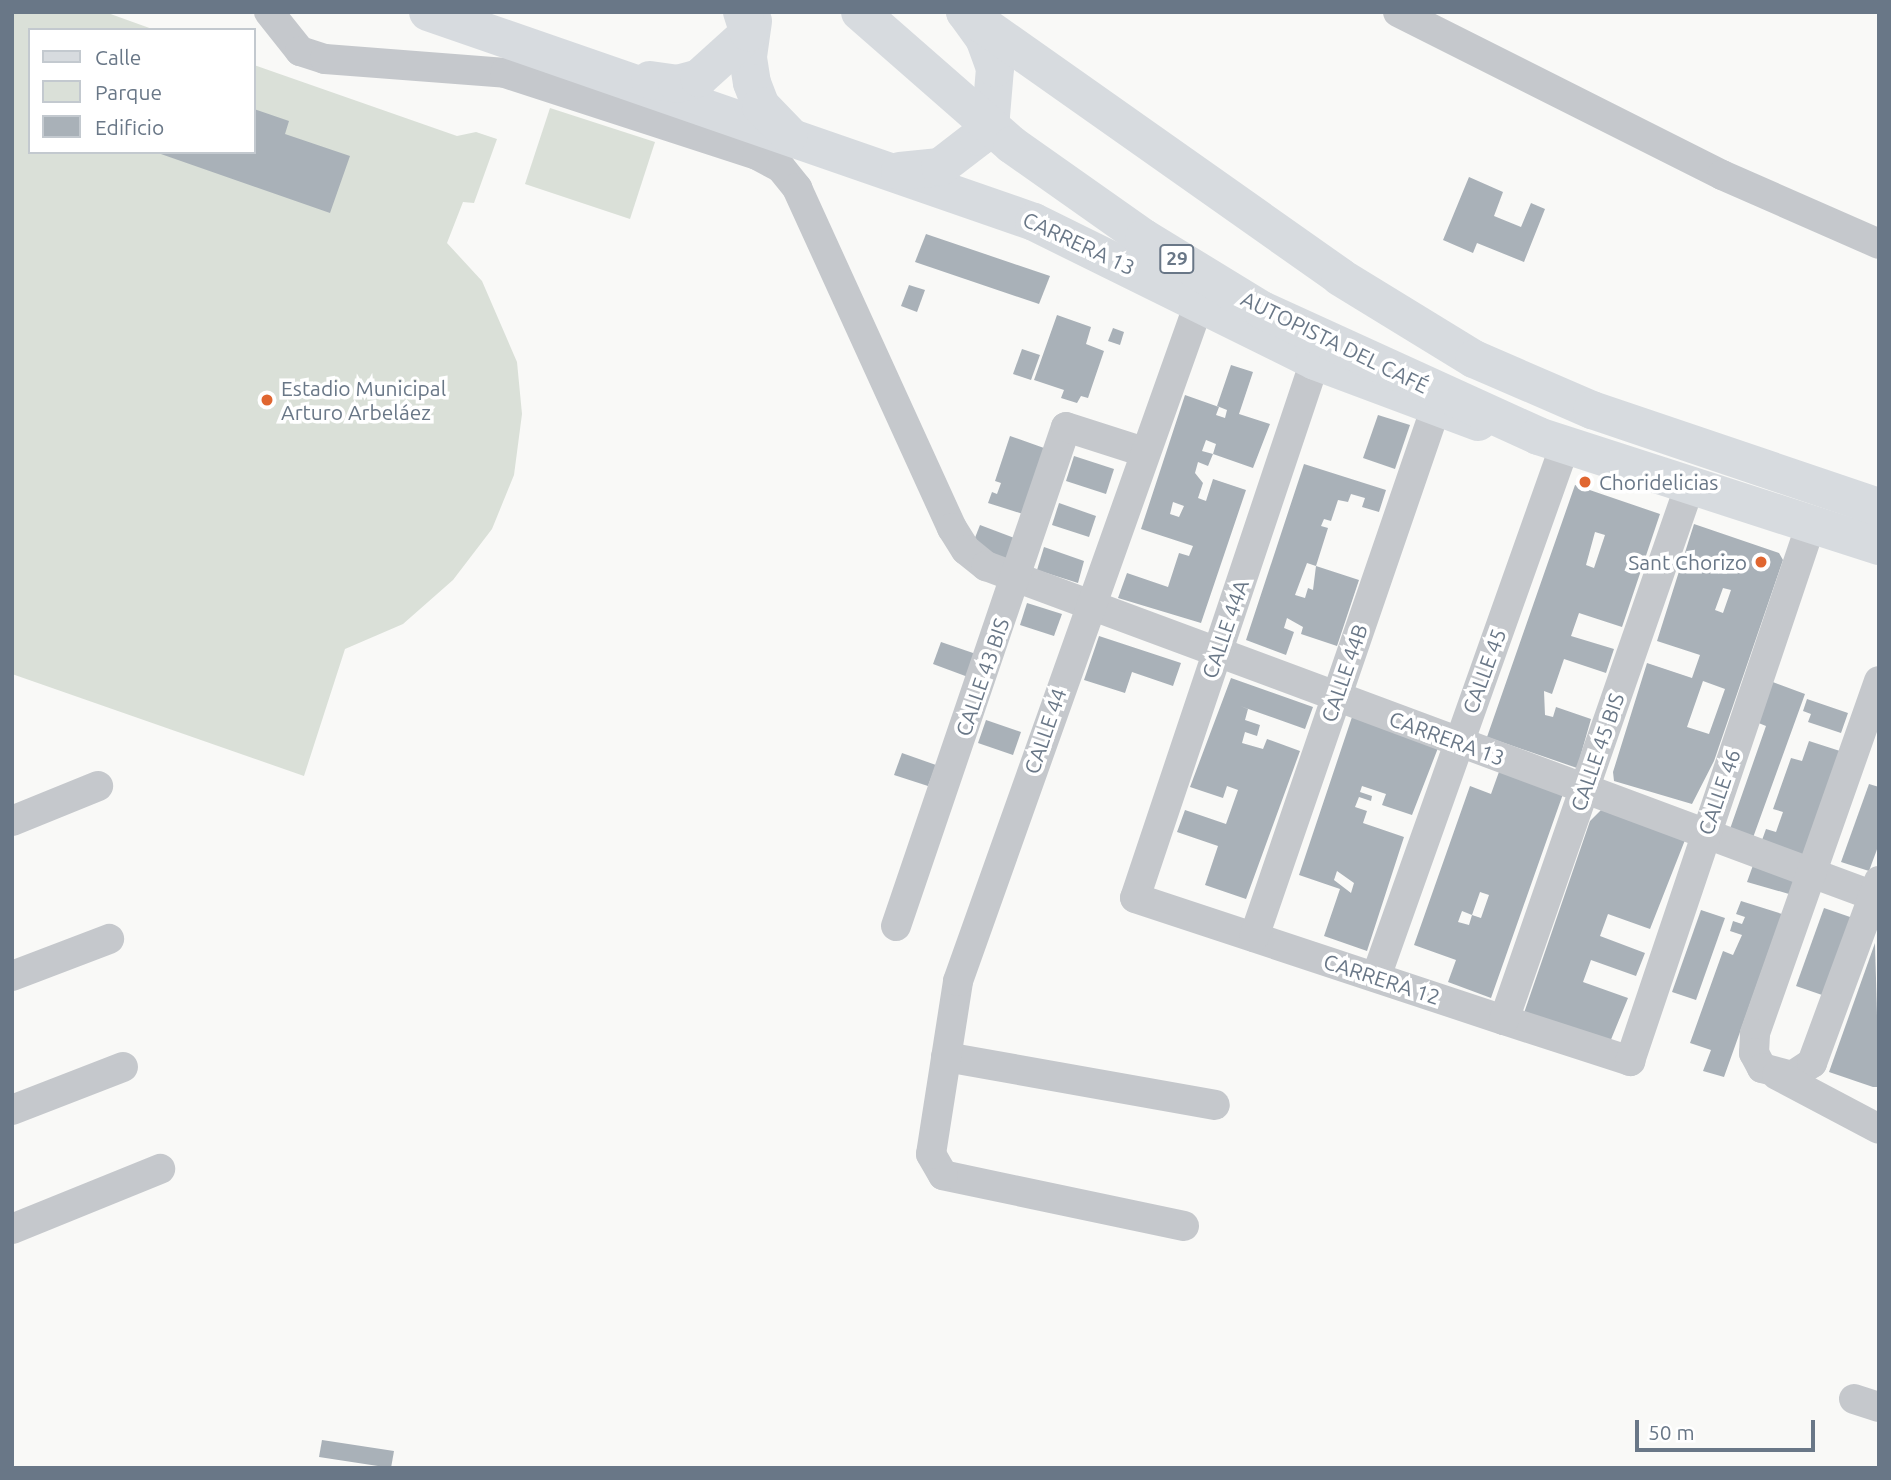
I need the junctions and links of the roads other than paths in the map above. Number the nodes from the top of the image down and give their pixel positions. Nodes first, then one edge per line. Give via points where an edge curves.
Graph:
1 (429, 12) edge
2 (860, 12) edge
3 (965, 12) edge
4 (1398, 12) edge
5 (749, 19) edge
6 (277, 20) edge
7 (608, 75) junction
8 (791, 136) junction
9 (891, 171) junction
10 (1879, 244) edge
11 (1199, 304) junction
12 (1315, 361) junction
13 (1435, 410) junction
14 (1552, 440) junction
15 (1144, 452) junction
16 (1690, 485) junction
17 (1879, 507) edge
18 (1820, 527) junction
19 (1879, 546) edge
20 (1879, 568) edge
21 (1016, 579) junction
22 (1089, 606) junction
23 (1217, 653) junction
24 (1879, 681) edge
25 (1336, 697) junction
26 (1459, 743) junction
27 (98, 786) dead end
28 (1584, 789) junction
29 (12, 821) edge
30 (1704, 834) junction
31 (1812, 873) junction
32 (1877, 892) edge
33 (1135, 898) joint
34 (896, 926) dead end
35 (1254, 937) junction
36 (109, 939) dead end
37 (12, 976) edge
38 (1376, 977) junction
39 (1504, 1020) junction
40 (946, 1057) junction
41 (1630, 1061) joint
42 (123, 1067) dead end
43 (1777, 1075) junction
44 (1216, 1105) dead end
45 (12, 1110) edge
46 (1879, 1129) edge
47 (160, 1169) dead end
48 (1184, 1226) dead end
49 (12, 1229) edge

1 - 7 main road, CARRERA 13
2 - 14 main road, AUTOPISTA DEL CAFÉ / 29 via 1012,145 1202,275 1337,346
3 - 9 main road via 984,38 995,68 991,116 962,154 928,170
3 - 17 main road via 1340,277 1474,359 1592,410
4 - 10 street via 1721,175
5 - 7 main road, CARRERA 13 via 699,78 677,84
5 - 8 main road via 752,83 761,106
6 - 21 street, CARRERA 13 via 300,51 352,65 471,67 505,73 757,155 781,168 797,188 952,528 965,550
7 - 8 main road, CARRERA 13
8 - 9 main road, CARRERA 13
9 - 11 main road, CARRERA 13 via 1045,226
11 - 12 main road, CARRERA 13
11 - 15 street, CALLE 44
12 - 13 main road, CARRERA 13
12 - 23 street, CALLE 44A
13 - 14 main road, CARRERA 13
13 - 25 street, CALLE 44B
14 - 16 main road, AUTOPISTA DEL CAFÉ / 29
14 - 26 street, CALLE 45
15 - 21 street, CALLE 43 BIS via 1066,427
15 - 22 street, CALLE 44
16 - 18 main road, AUTOPISTA DEL CAFÉ / 29
16 - 28 street, CALLE 45 BIS
18 - 19 main road, AUTOPISTA DEL CAFÉ / 29
18 - 20 street
18 - 30 street, CALLE 46
21 - 22 street, CARRERA 13
21 - 34 street, CALLE 43 BIS
22 - 23 street, CARRERA 13
22 - 40 street, CALLE 44 via 958,981
23 - 25 street, CARRERA 13
23 - 33 street, CALLE 44A
24 - 31 street
25 - 26 street, CARRERA 13
25 - 35 street, CALLE 44B
26 - 28 street, CARRERA 13
26 - 38 street, CALLE 45
27 - 29 street
28 - 30 street, CARRERA 13
28 - 39 street, CALLE 45 BIS
30 - 31 street, CARRERA 13
30 - 41 street, CALLE 46
31 - 32 street, CARRERA 13
31 - 43 street via 1755,1034 1755,1053 1762,1068
32 - 43 street via 1817,1055 1804,1072
33 - 35 street, CARRERA 12
35 - 38 street, CARRERA 12
36 - 37 street
38 - 39 street, CARRERA 12
39 - 41 street, CARRERA 12
40 - 44 street
40 - 48 street, CALLE 44 via 931,1154 934,1167 943,1175
42 - 45 street
43 - 46 street
47 - 49 street

